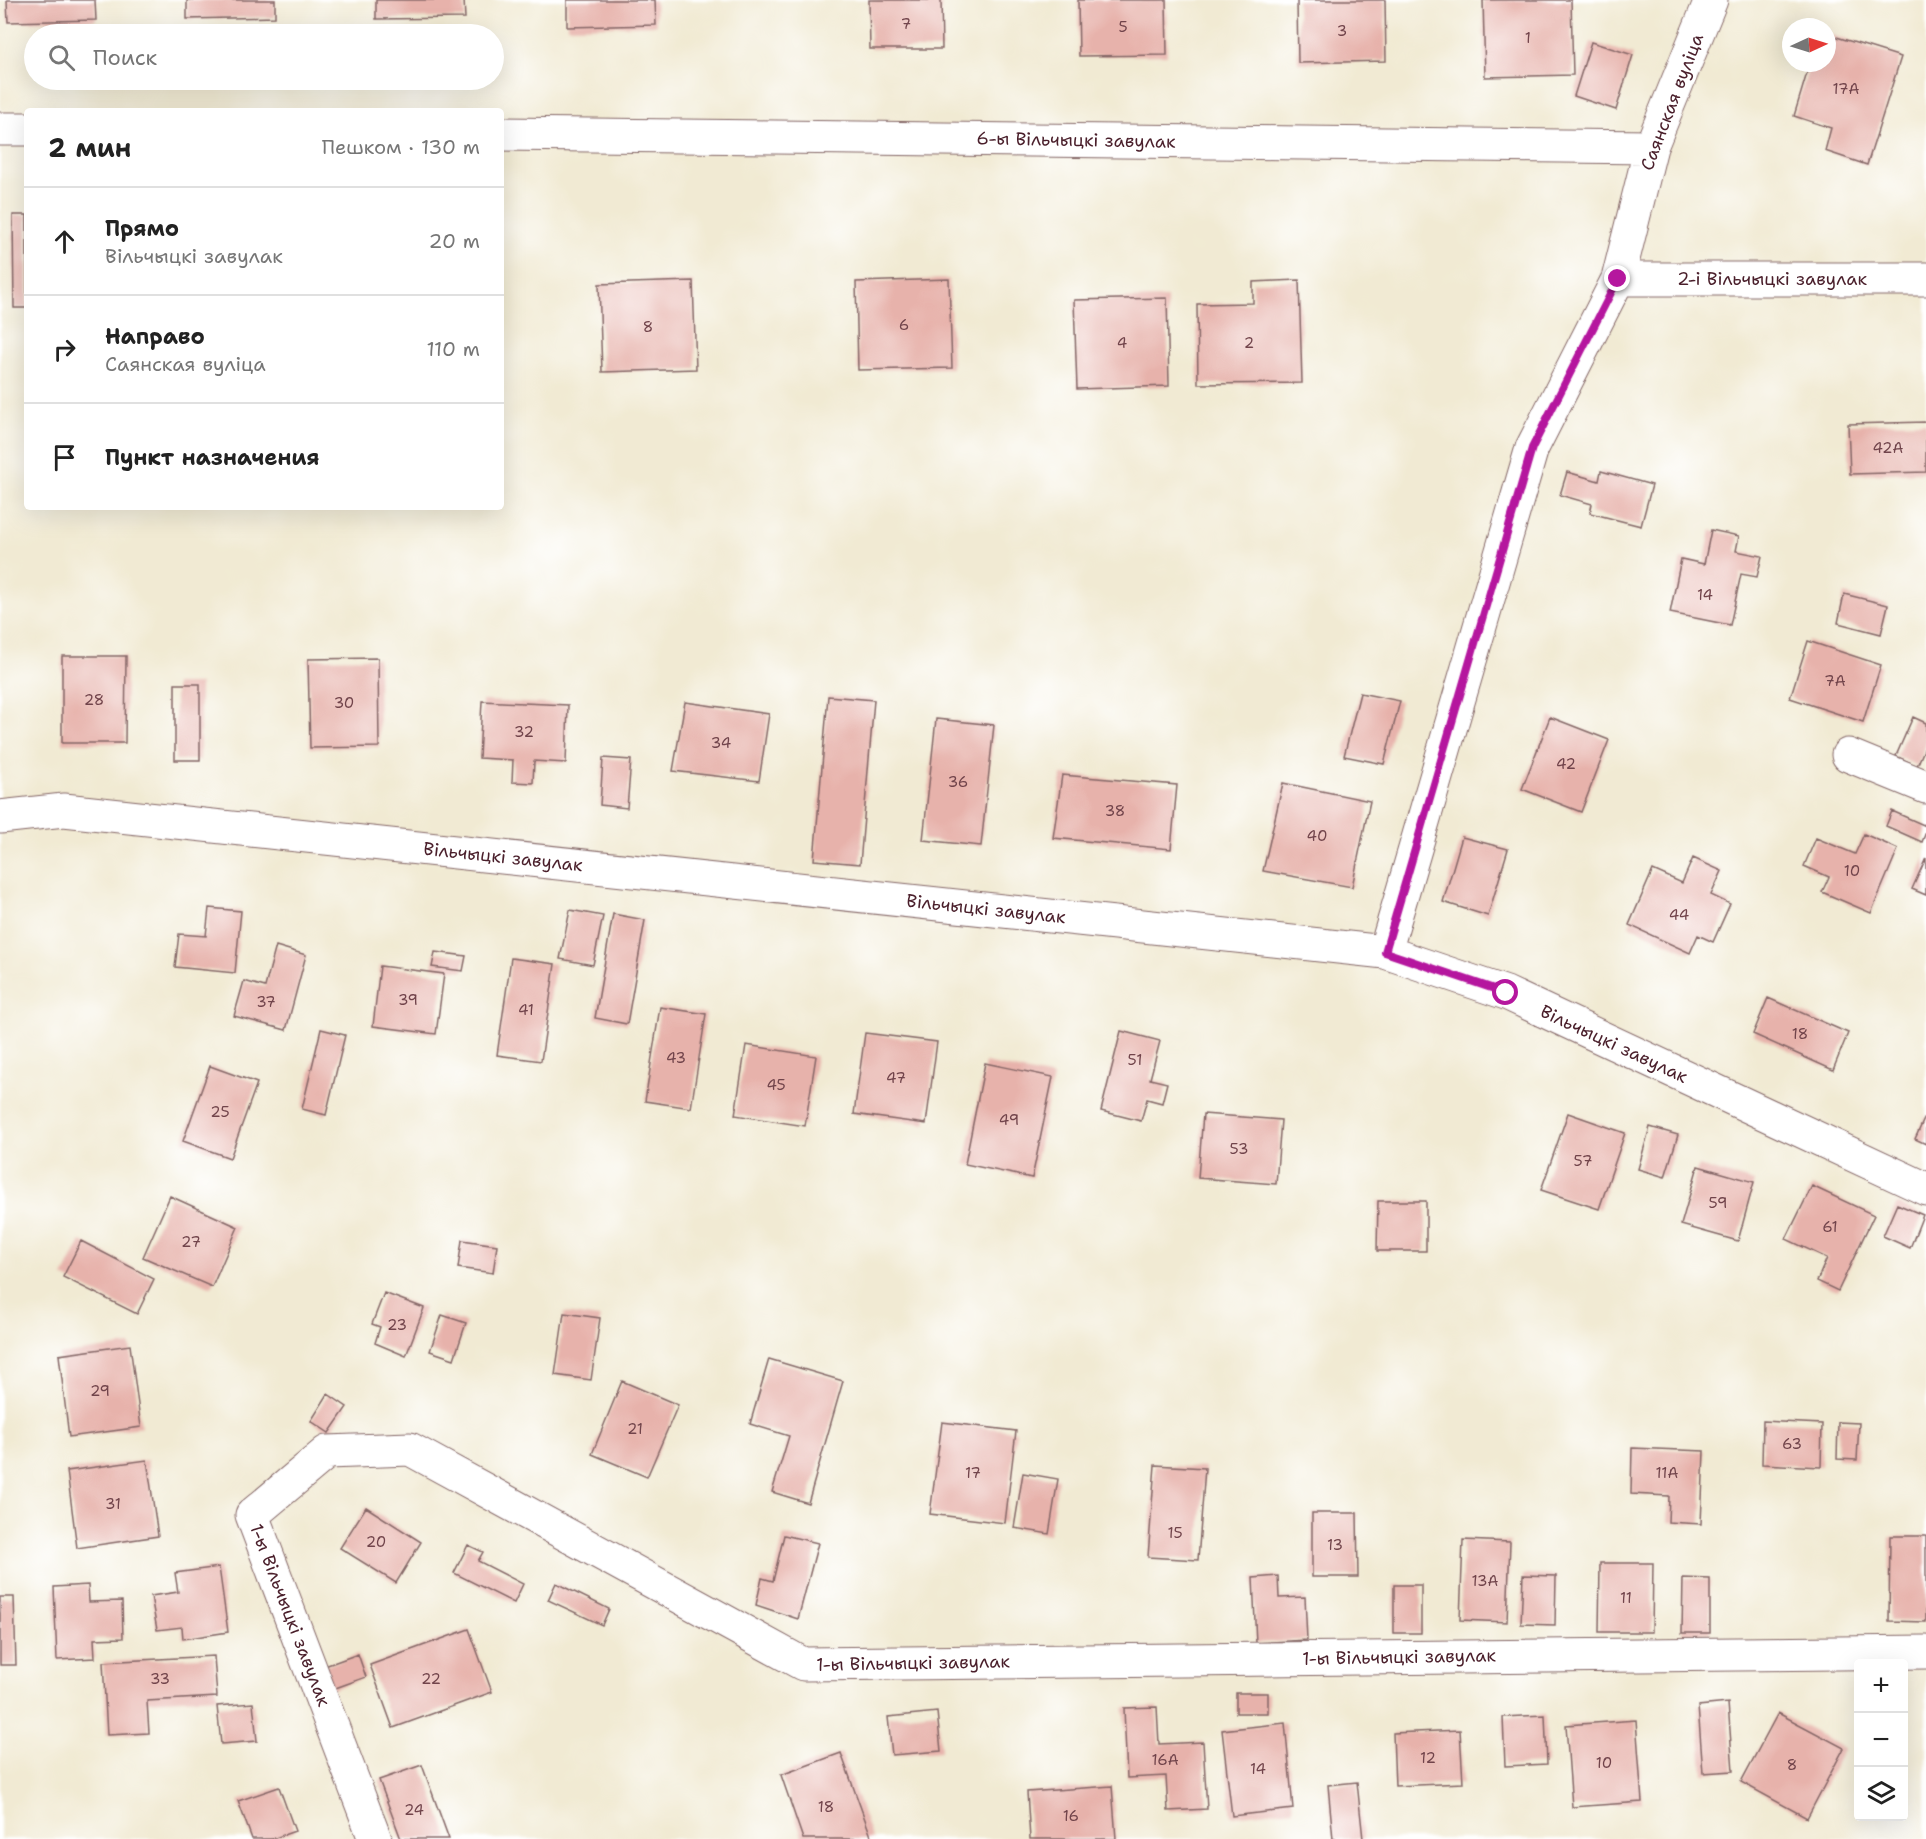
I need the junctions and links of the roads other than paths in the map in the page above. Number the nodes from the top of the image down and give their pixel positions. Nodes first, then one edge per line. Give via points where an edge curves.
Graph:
1 (1711, 0) edge
2 (0, 129) edge
3 (24, 129) edge
4 (504, 134) edge
5 (1651, 147) junction
6 (1618, 279) junction
7 (1926, 279) edge
8 (1848, 755) dead end
9 (1926, 787) edge
10 (0, 817) edge
11 (1385, 952) junction
12 (1926, 1189) edge
13 (1926, 1652) edge
14 (375, 1839) edge

1 - 5 street, Саянская вуліца
2 - 3 street
4 - 5 street, 6-ы Вільчыцкі завулак
5 - 6 street, Саянская вуліца
6 - 7 street, 2-і Вільчыцкі завулак
6 - 11 street, Саянская вуліца via 1532,448
8 - 9 street
10 - 11 street, Вільчыцкі завулак via 64,810
11 - 12 street, Вільчыцкі завулак via 1506,993
13 - 14 street, 1-ы Вільчыцкі завулак via 803,1664 410,1449 327,1452 252,1515

